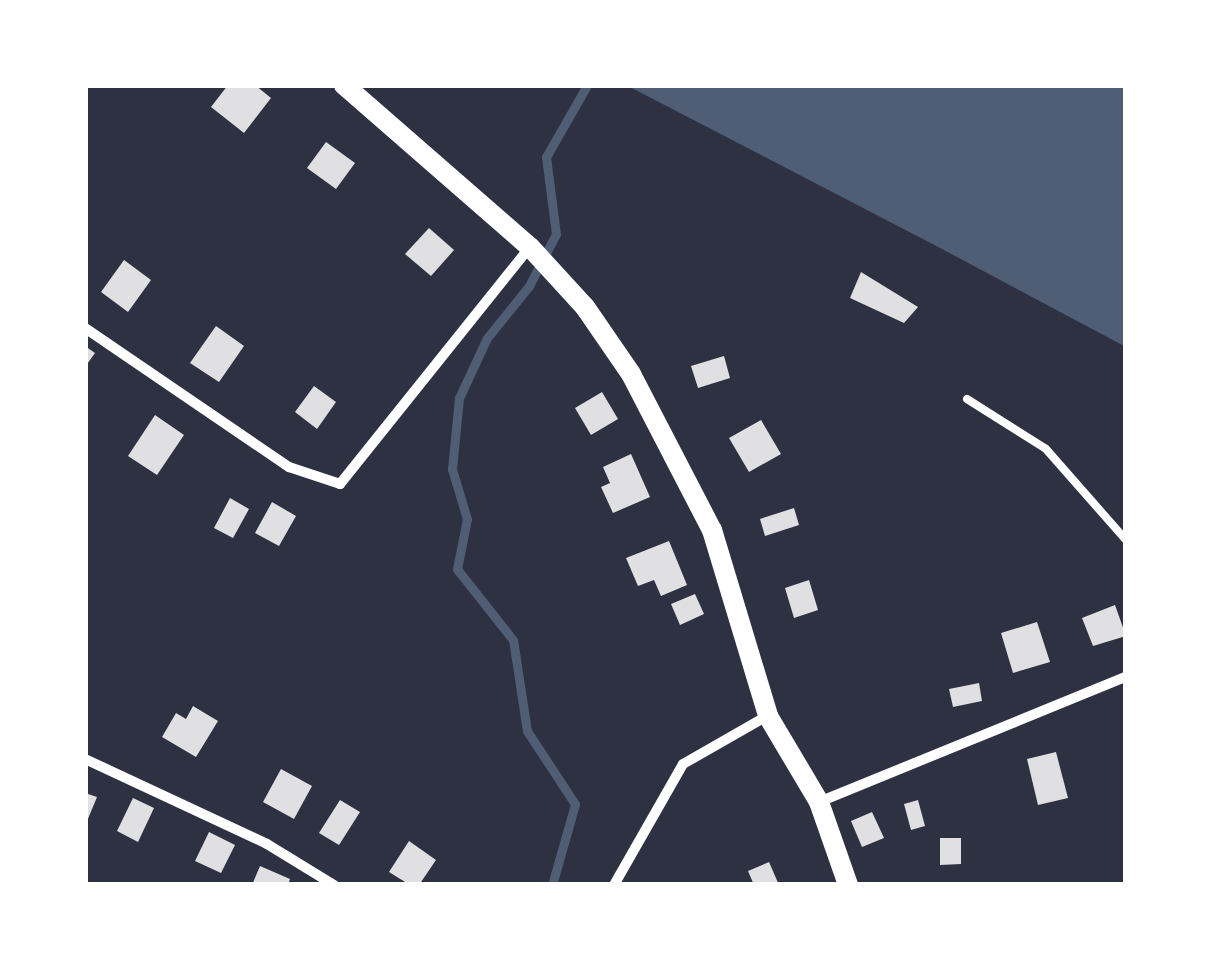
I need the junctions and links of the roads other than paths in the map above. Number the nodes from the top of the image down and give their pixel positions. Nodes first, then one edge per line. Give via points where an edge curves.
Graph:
1 (344, 85) edge
2 (530, 247) junction
3 (85, 328) edge
4 (967, 399) dead end
5 (1126, 540) edge
6 (1126, 677) edge
7 (768, 716) junction
8 (85, 759) edge
9 (819, 802) junction
10 (334, 885) edge
11 (614, 885) edge
12 (848, 885) edge

1 - 2 main road
2 - 3 street via 340,484 289,467
2 - 7 main road via 585,307 631,374 712,530
4 - 5 lane via 1046,449
6 - 9 street
7 - 9 main road
7 - 11 street via 683,764
8 - 10 street via 267,844
9 - 12 main road

